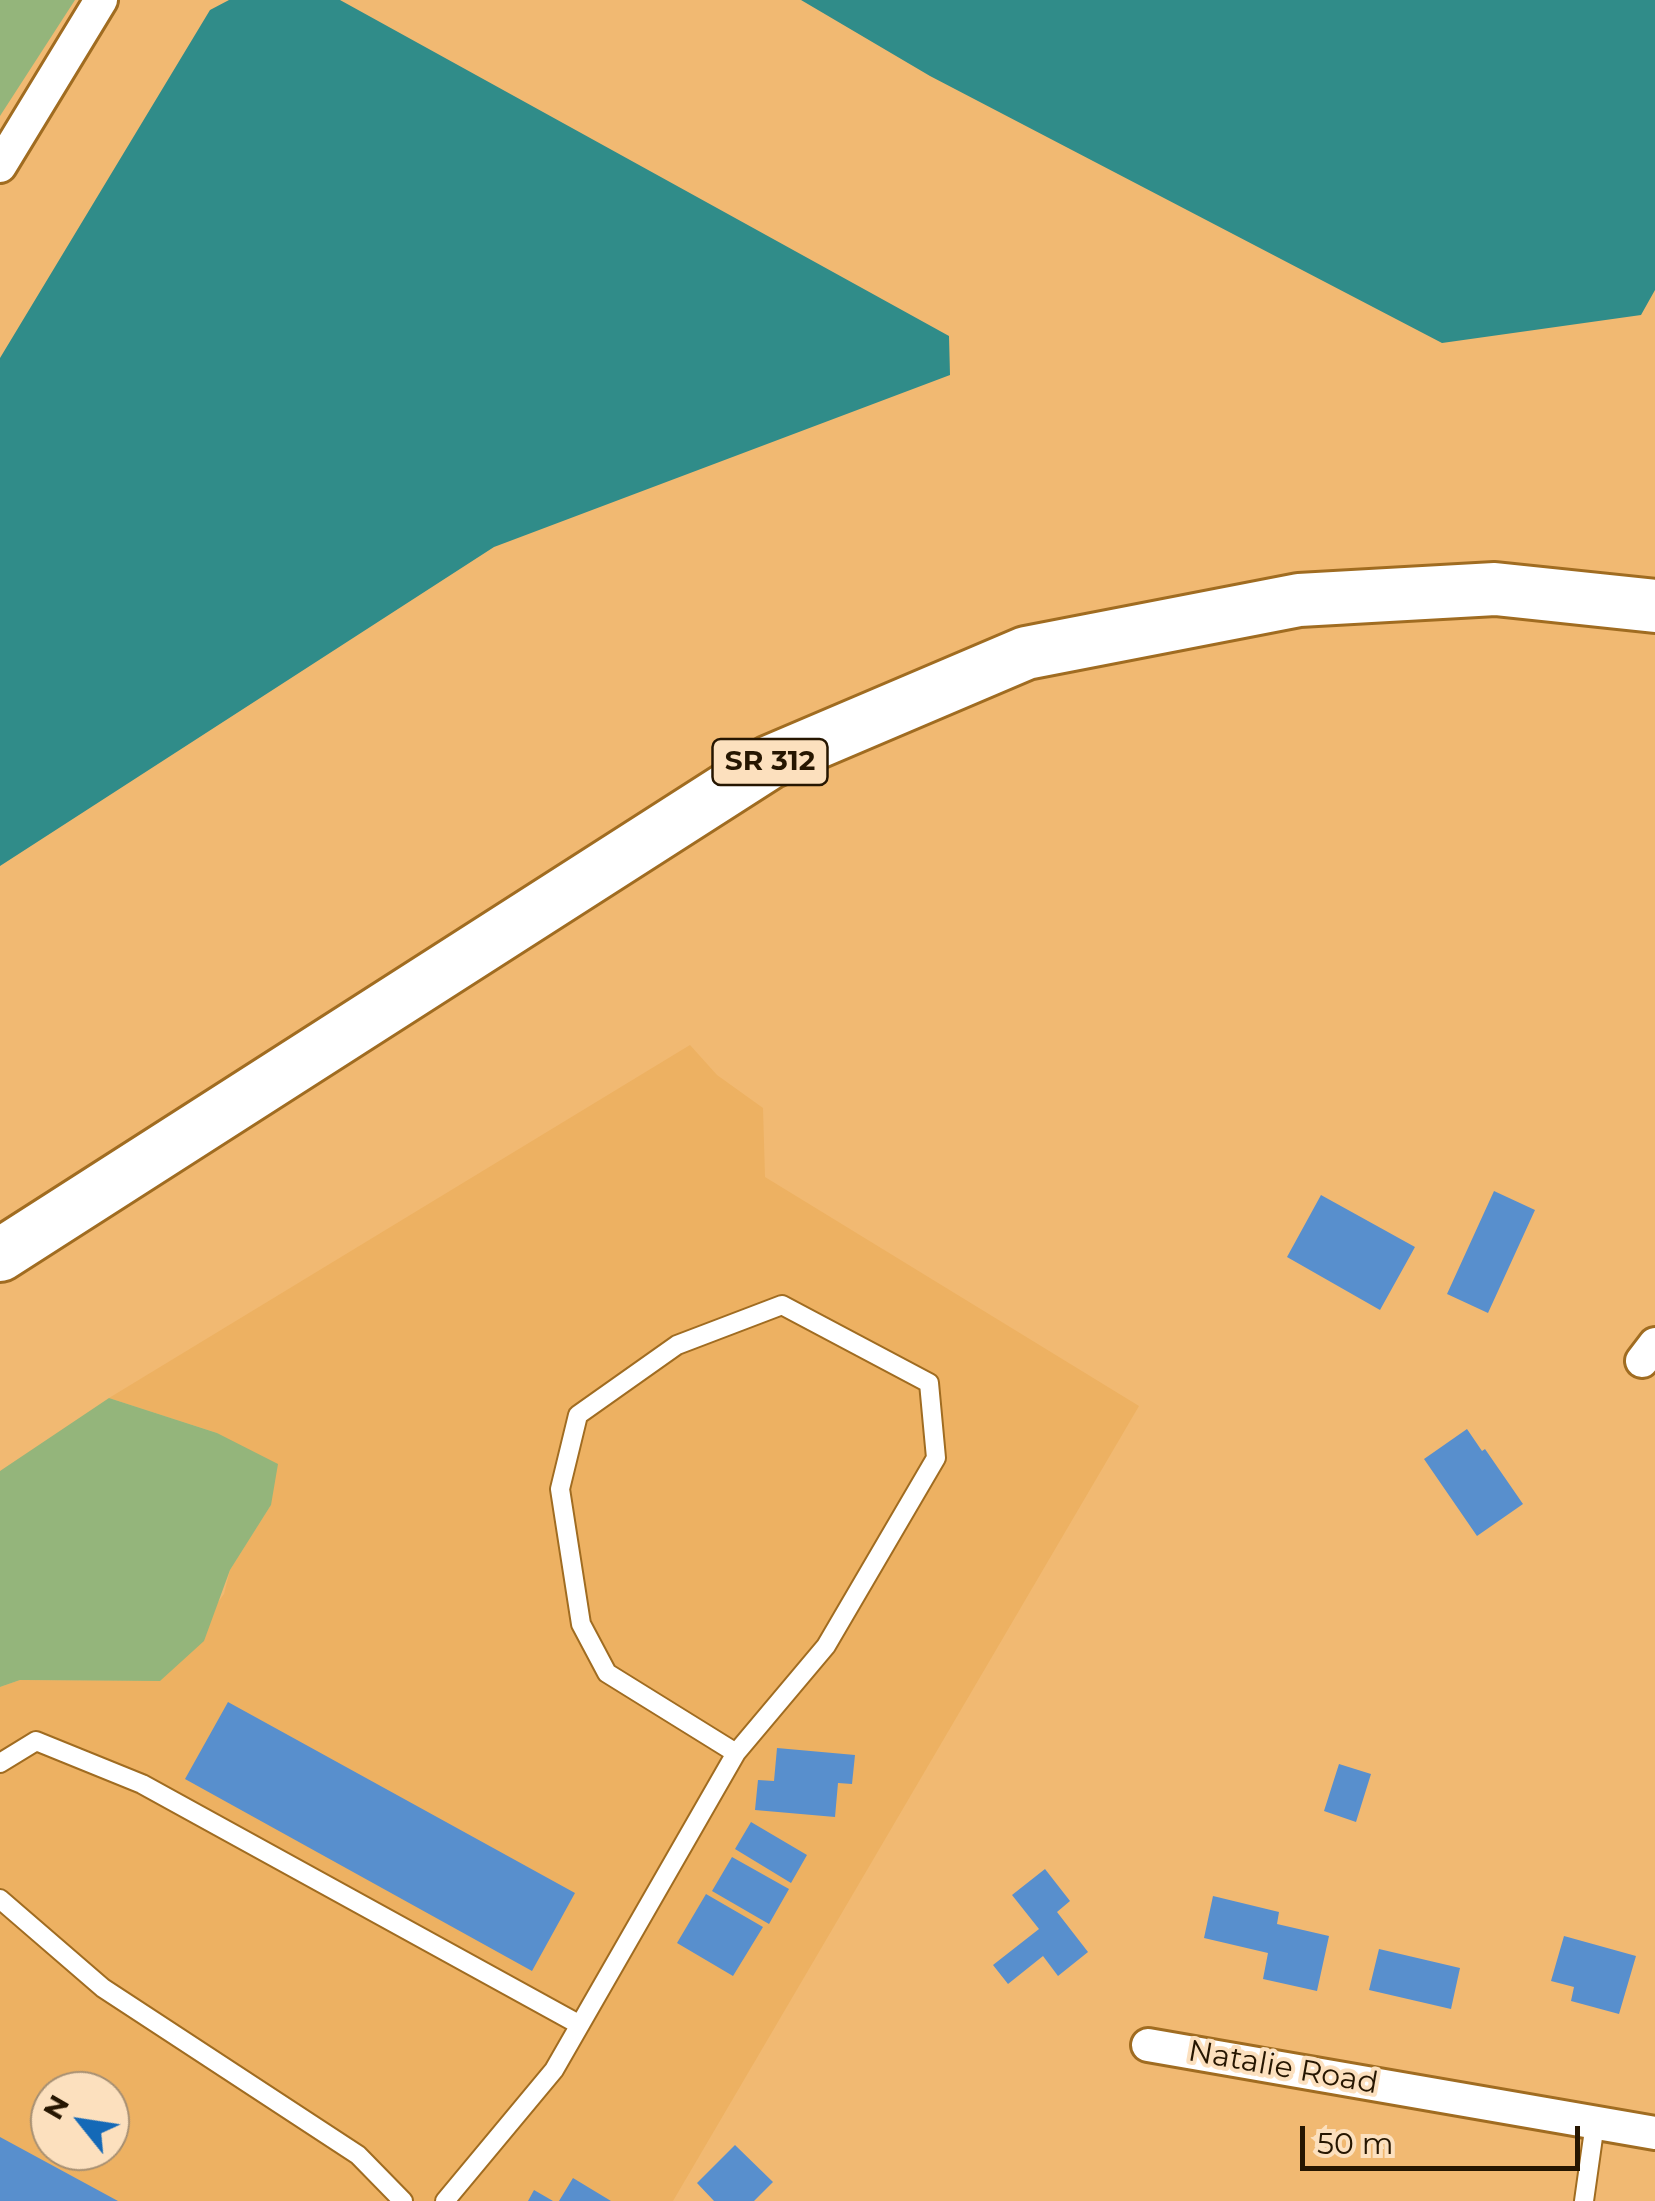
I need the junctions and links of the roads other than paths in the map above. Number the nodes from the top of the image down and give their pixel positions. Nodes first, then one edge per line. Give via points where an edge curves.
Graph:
1 (100, 0) edge
2 (0, 166) edge
3 (1655, 606) edge
4 (0, 1255) edge
5 (736, 1752) junction
6 (0, 1763) edge
7 (0, 1899) edge
8 (580, 2026) junction
9 (1148, 2045) dead end
10 (1595, 2123) junction
11 (1655, 2133) edge
12 (403, 2201) edge
13 (445, 2201) edge
14 (1584, 2201) edge

1 - 2 street
3 - 4 main road, SR 312 via 1495,589 1299,600 1026,653 770,762
5 - 5 lane via 826,1646 936,1458 929,1383 782,1305 677,1346 578,1415 560,1489 581,1624 607,1673
5 - 8 lane
6 - 8 lane via 36,1741 142,1784
7 - 12 lane via 103,1988 358,2155
8 - 13 lane via 554,2070
9 - 10 street, Natalie Road
10 - 11 street, Natalie Road
10 - 14 lane

